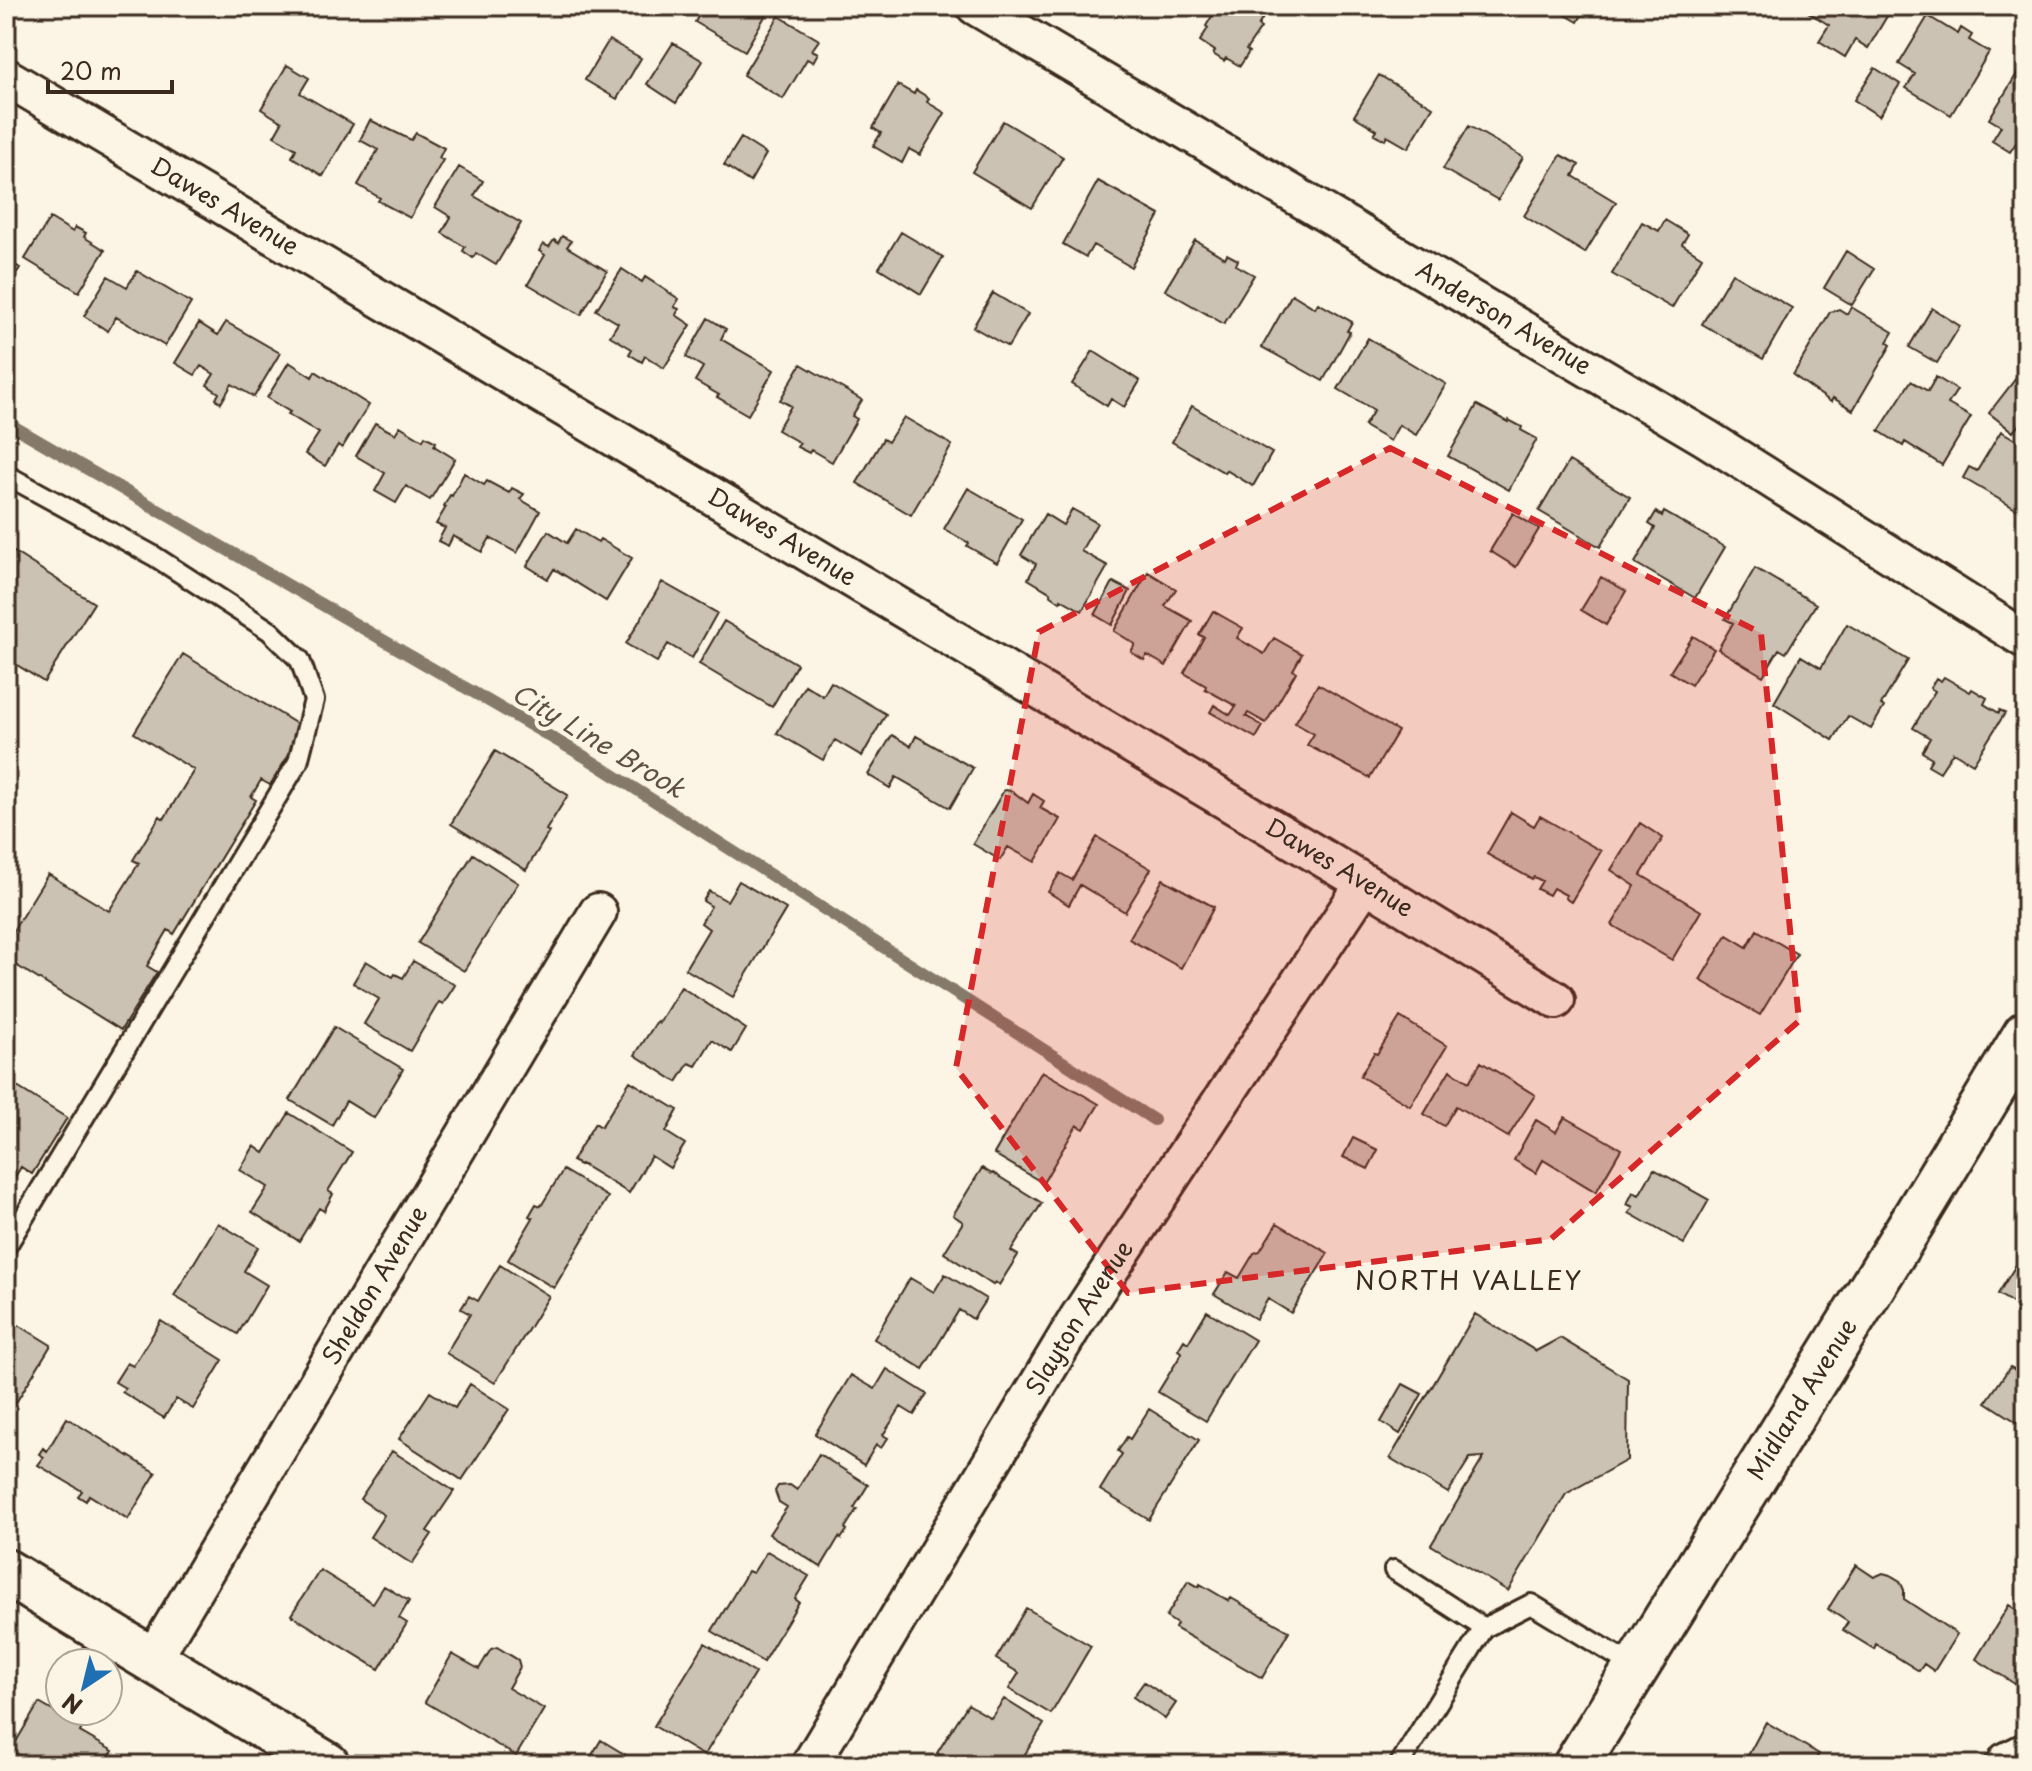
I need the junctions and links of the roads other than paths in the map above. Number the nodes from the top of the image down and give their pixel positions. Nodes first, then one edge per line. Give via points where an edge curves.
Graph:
1 (975, 6) edge
2 (6, 77) edge
3 (6, 476) edge
4 (2026, 640) edge
5 (1365, 883) junction
6 (598, 912) dead end
7 (1556, 1000) dead end
8 (2026, 1034) edge
9 (6, 1247) edge
10 (1394, 1570) dead end
11 (6, 1572) edge
12 (1484, 1628) junction
13 (152, 1660) junction
14 (1637, 1668) junction
15 (2026, 1749) edge
16 (1586, 1762) edge
17 (327, 1765) edge
18 (810, 1765) edge
19 (1399, 1765) edge
20 (1994, 1765) edge

1 - 4 street, Anderson Avenue via 1706,438
2 - 5 street, Dawes Avenue
3 - 9 lane via 154,556 270,631 300,660 314,700 298,762
5 - 7 street, Dawes Avenue
5 - 18 street, Slayton Avenue via 1078,1318
6 - 13 street, Sheldon Avenue
8 - 14 street, Midland Avenue
10 - 12 lane
11 - 13 street
12 - 14 lane via 1531,1604
12 - 19 lane
13 - 17 street
14 - 16 street, Midland Avenue
15 - 20 lane via 2010,1749

